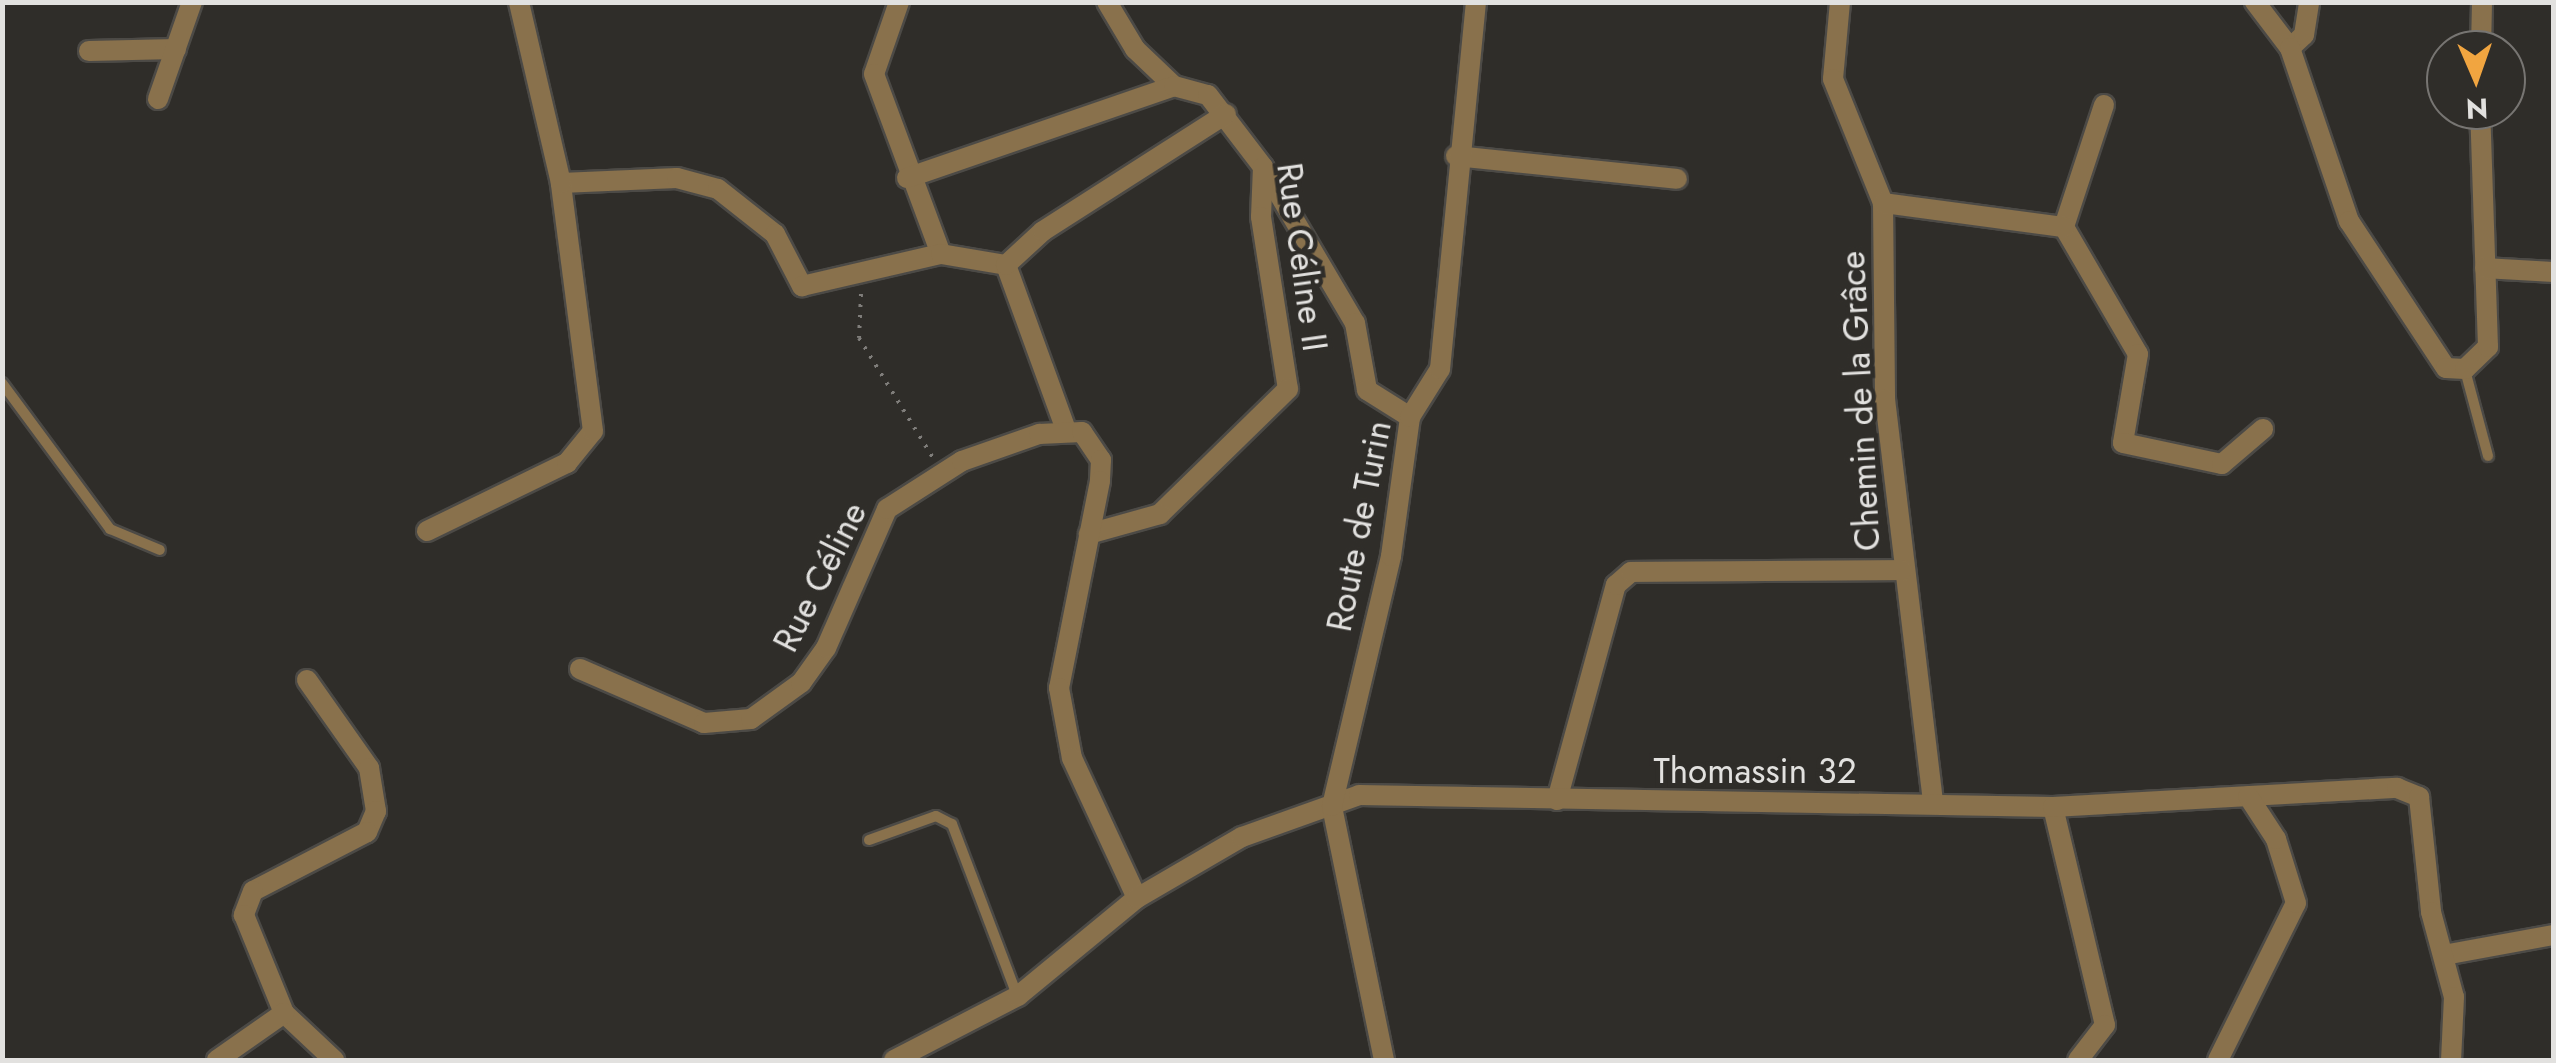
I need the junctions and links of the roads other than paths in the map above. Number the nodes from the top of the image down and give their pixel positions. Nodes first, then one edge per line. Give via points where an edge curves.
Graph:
1 (192, 2) edge
2 (519, 2) edge
3 (899, 2) edge
4 (1107, 2) edge
5 (1476, 2) edge
6 (1840, 2) edge
7 (2255, 2) edge
8 (2309, 2) edge
9 (2482, 2) edge
10 (2481, 30) edge
11 (2290, 48) junction
12 (176, 50) junction
13 (89, 51) dead end
14 (1174, 86) junction
15 (158, 99) dead end
16 (2104, 105) dead end
17 (1226, 114) junction
18 (2481, 130) edge
19 (1456, 156) junction
20 (1263, 168) junction
21 (907, 178) junction
22 (1677, 179) dead end
23 (561, 183) junction
24 (1883, 204) junction
25 (2064, 227) junction
26 (941, 254) junction
27 (1006, 266) junction
28 (2485, 268) junction
29 (2554, 272) edge
30 (2464, 369) junction
31 (2, 383) edge
32 (1410, 417) junction
33 (2263, 429) dead end
34 (1066, 430) junction
35 (2488, 456) dead end
36 (427, 531) dead end
37 (1090, 534) junction
38 (160, 550) dead end
39 (1902, 570) junction
40 (580, 669) dead end
41 (307, 680) dead end
42 (2248, 796) junction
43 (1558, 800) junction
44 (1933, 803) junction
45 (1332, 806) junction
46 (2053, 807) junction
47 (869, 840) dead end
48 (1137, 898) junction
49 (2554, 935) edge
50 (2449, 954) junction
51 (1018, 996) junction
52 (284, 1013) junction
53 (217, 1060) edge
54 (334, 1060) edge
55 (894, 1060) edge
56 (1384, 1060) edge
57 (2078, 1060) edge
58 (2218, 1060) edge
59 (2450, 1060) edge

1 - 12 street
2 - 23 street
3 - 21 street via 874,74
4 - 14 street, Rue Céline II via 1135,49
5 - 19 street, Route de Turin
6 - 24 street, Chemin de la Grâce via 1833,80
7 - 11 street
8 - 11 street via 2304,35
9 - 10 street
11 - 30 street via 2349,221 2430,353 2446,368
12 - 13 street
12 - 15 street
14 - 17 street, Rue Céline II via 1208,95
14 - 21 street
16 - 25 street
17 - 20 street, Rue Céline II
17 - 27 street via 1042,230
18 - 28 street
19 - 22 street
19 - 32 street, Route de Turin via 1440,369
20 - 32 street via 1355,322 1367,390
20 - 37 street, Rue Céline II via 1261,217 1288,389 1160,514
21 - 26 street
23 - 26 street via 677,178 718,190 775,234 802,286
23 - 36 street via 589,443
24 - 25 street
24 - 39 street, Chemin de la Grâce via 1885,399
25 - 33 street via 2138,354 2123,443 2222,464
26 - 27 street
27 - 34 street
28 - 29 street
28 - 30 street via 2488,348
30 - 35 lane
31 - 38 lane via 110,529
32 - 45 street, Route de Turin via 1391,556
34 - 37 street via 1082,432 1101,460
34 - 40 street, Rue Céline via 941,470 887,510 826,648 801,683 751,720 704,723
37 - 48 street via 1058,688 1072,758
39 - 43 street via 1631,572 1616,585
39 - 44 street, Chemin de la Grâce
41 - 52 street via 369,768 376,811 367,832 243,901
42 - 46 street, Thomassin 32
42 - 50 street, Thomassin 32 via 2397,788 2418,797 2430,912
42 - 58 street via 2276,839 2296,903
43 - 44 street, Thomassin 32
43 - 45 street, Thomassin 32 via 1418,790
44 - 46 street, Thomassin 32
45 - 48 street, Thomassin 32 via 1242,837
45 - 56 street, Route de Turin
46 - 57 street via 2105,1026
47 - 51 lane via 936,816 952,824
48 - 51 street, Thomassin 32
49 - 50 street
50 - 59 street
51 - 55 street, Thomassin 32
52 - 53 street
52 - 54 street

